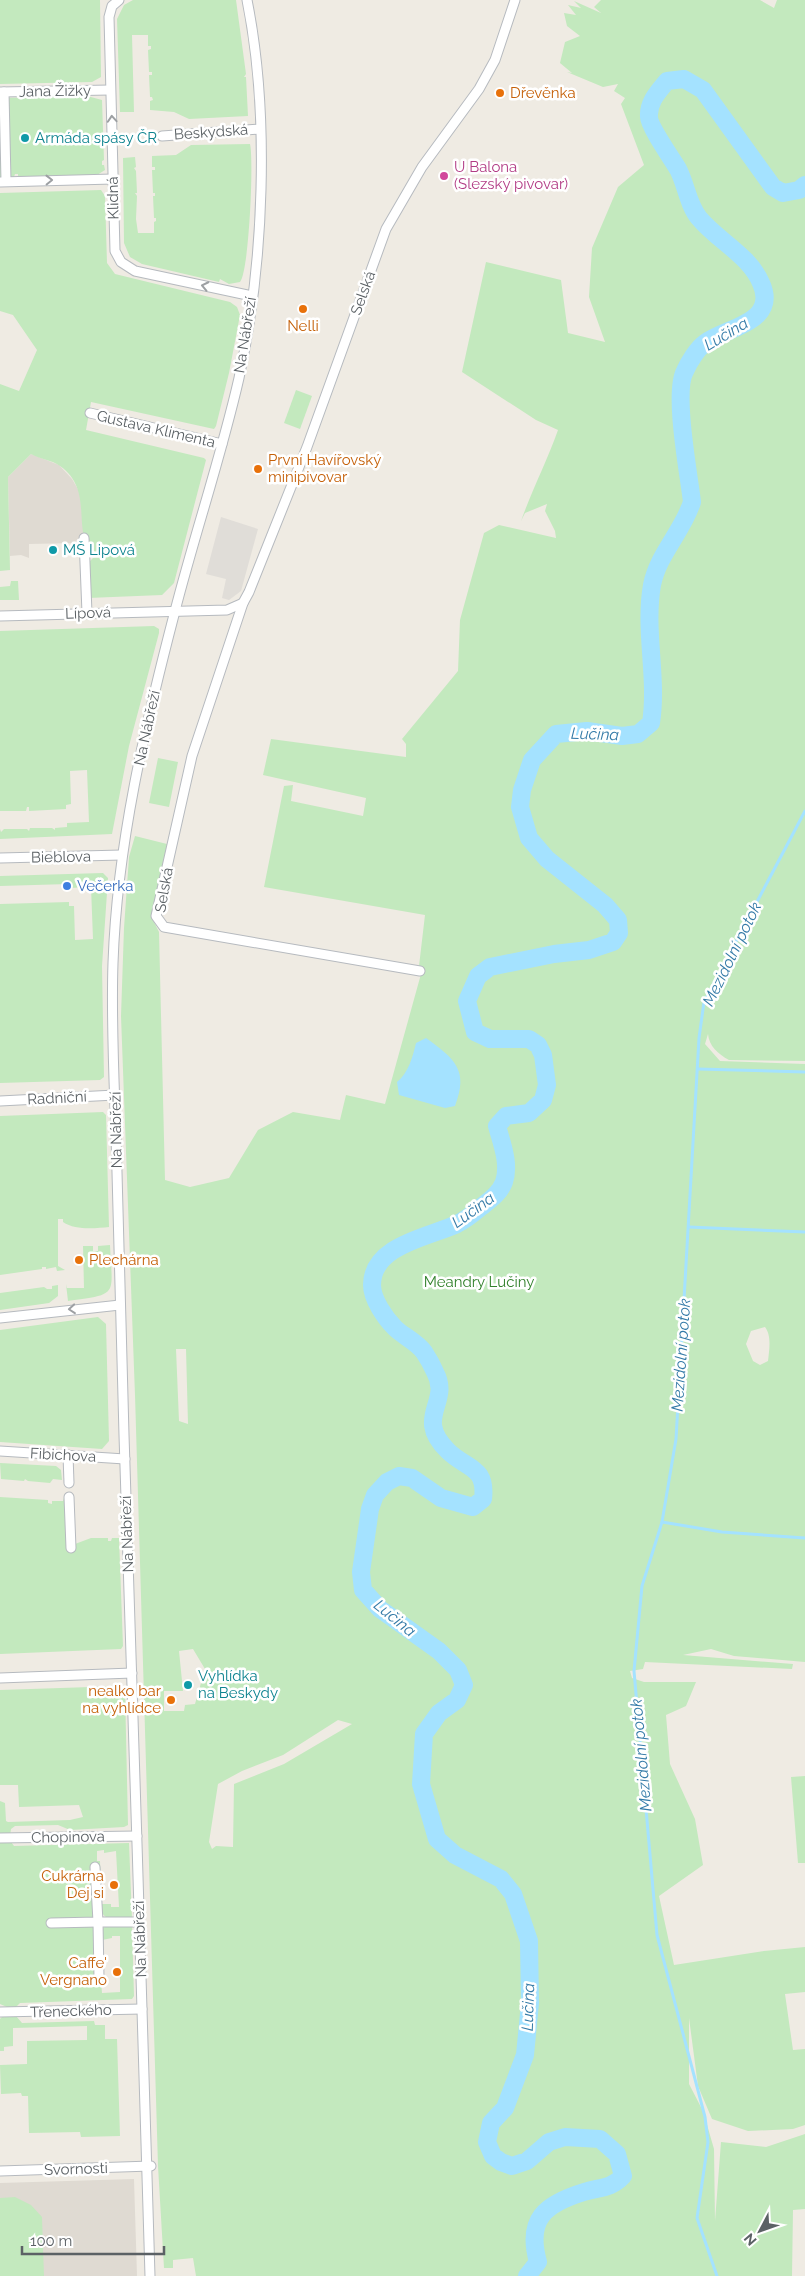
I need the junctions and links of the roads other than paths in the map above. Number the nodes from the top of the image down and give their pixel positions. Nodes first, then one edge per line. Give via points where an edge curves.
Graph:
1 (118, 0) edge
2 (247, 0) edge
3 (515, 0) edge
4 (110, 90) junction
5 (2, 92) edge
6 (260, 129) junction
7 (162, 136) dead end
8 (113, 178) junction
9 (3, 181) edge
10 (252, 296) junction
11 (90, 413) dead end
12 (222, 444) junction
13 (84, 538) dead end
14 (243, 603) junction
15 (175, 610) junction
16 (87, 613) junction
17 (0, 616) edge
18 (122, 855) junction
19 (0, 858) edge
20 (420, 971) dead end
21 (115, 1095) junction
22 (0, 1100) edge
23 (120, 1305) junction
24 (0, 1318) edge
25 (0, 1451) edge
26 (68, 1455) junction
27 (125, 1459) junction
28 (69, 1483) dead end
29 (69, 1497) dead end
30 (71, 1548) dead end
31 (132, 1673) junction
32 (0, 1678) edge
33 (137, 1836) junction
34 (0, 1838) edge
35 (95, 1867) dead end
36 (98, 1922) junction
37 (140, 1922) junction
38 (51, 1923) dead end
39 (99, 1978) dead end
40 (142, 2009) junction
41 (0, 2012) edge
42 (149, 2166) junction
43 (0, 2171) edge
44 (150, 2276) edge

1 - 4 street, Klidná via 109,17
2 - 6 street, Na Nábřeží via 257,60
3 - 14 street, Selská via 495,60 479,89 422,167 386,229 307,447
4 - 5 street, Jana Žižky
8 -> 4 street, Klidná
5 - 9 street
6 - 7 street, Beskydská
6 - 10 street, Na Nábřeží via 260,217
9 -> 8 street
10 -> 8 street, Klidná via 135,271 121,262 115,251
10 - 12 street, Na Nábřeží via 240,372
11 - 12 street, Gustava Klimenta
12 - 15 street, Na Nábřeží
13 - 16 street
14 - 15 street via 227,610
14 - 20 street, Selská via 192,756 156,916 164,927
15 - 16 street, Lípová
15 - 18 street, Na Nábřeží via 145,732
16 - 17 street, Lípová
18 - 19 street, Bieblova
18 - 21 street, Na Nábřeží via 113,962
21 - 22 street, Radniční
21 - 23 street, Na Nábřeží
23 -> 24 street
23 - 27 street, Na Nábřeží
25 - 26 street, Fibichova
26 - 27 street, Fibichova
26 - 28 street
27 - 31 street, Na Nábřeží
29 - 30 street
31 - 32 street
31 - 33 street, Na Nábřeží
33 - 34 street, Chopinova
33 - 37 street, Na Nábřeží
35 - 36 street
36 - 37 street
36 - 38 street
36 - 39 street
37 - 40 street, Na Nábřeží
40 - 41 street, Třeneckého
40 - 42 street, Na Nábřeží
42 - 43 street, Svornosti
42 - 44 street, Na Nábřeží

